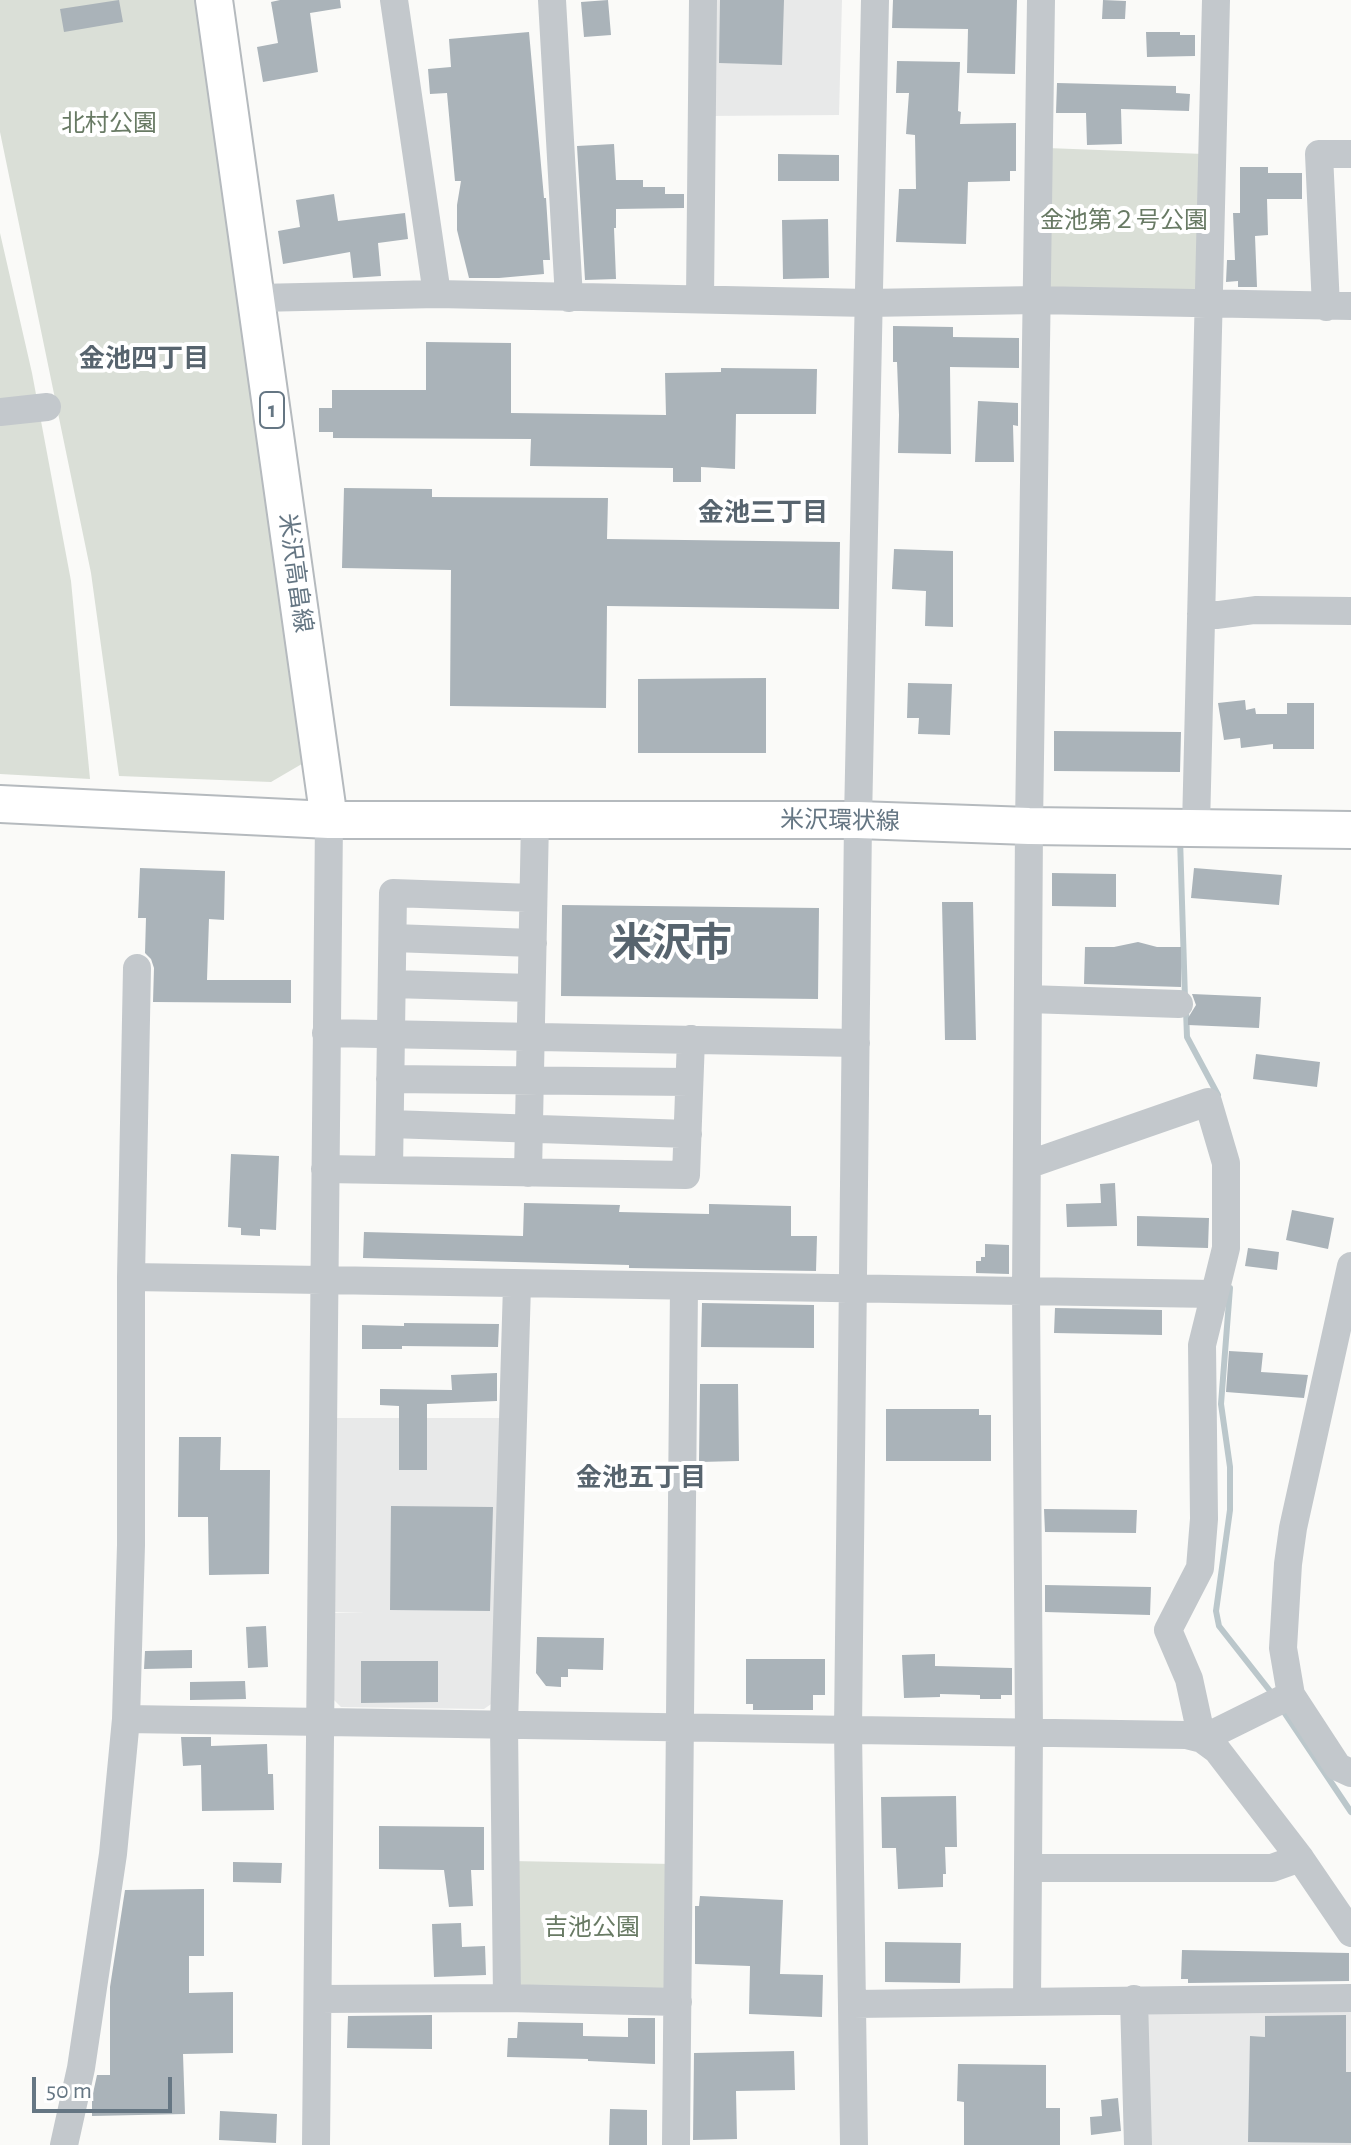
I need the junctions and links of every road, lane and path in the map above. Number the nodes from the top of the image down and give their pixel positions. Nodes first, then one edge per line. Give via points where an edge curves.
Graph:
1 (214, 0) edge
2 (394, 0) edge
3 (552, 0) edge
4 (703, 0) edge
5 (875, 0) edge
6 (1041, 0) edge
7 (1216, 0) edge
8 (1351, 154) edge
9 (437, 294) junction
10 (257, 298) junction
11 (569, 298) junction
12 (700, 299) junction
13 (1036, 300) junction
14 (868, 303) junction
15 (1208, 305) junction
16 (1338, 306) edge
17 (47, 407) dead end
18 (0, 412) edge
19 (1351, 611) edge
20 (1201, 614) junction
21 (0, 804) edge
22 (329, 820) junction
23 (535, 820) junction
24 (858, 820) junction
25 (1029, 826) junction
26 (1196, 827) junction
27 (1351, 830) edge
28 (533, 898) junction
29 (393, 938) junction
30 (533, 943) junction
31 (137, 968) dead end
32 (392, 984) junction
33 (531, 988) junction
34 (1028, 999) junction
35 (1179, 1004) dead end
36 (326, 1033) junction
37 (391, 1034) junction
38 (531, 1037) junction
39 (691, 1039) junction
40 (856, 1043) junction
41 (390, 1079) junction
42 (529, 1080) junction
43 (689, 1082) junction
44 (390, 1124) junction
45 (529, 1129) junction
46 (688, 1134) junction
47 (1027, 1165) junction
48 (325, 1169) junction
49 (389, 1170) junction
50 (528, 1173) junction
51 (1351, 1266) edge
52 (131, 1277) junction
53 (324, 1282) junction
54 (517, 1285) junction
55 (684, 1287) junction
56 (853, 1288) junction
57 (1026, 1291) junction
58 (1214, 1294) junction
59 (1291, 1695) junction
60 (126, 1719) junction
61 (320, 1723) junction
62 (504, 1724) junction
63 (680, 1726) junction
64 (848, 1730) junction
65 (1029, 1732) junction
66 (1202, 1739) junction
67 (1351, 1773) edge
68 (1300, 1858) junction
69 (1028, 1868) junction
70 (1351, 1933) edge
71 (507, 1998) junction
72 (1351, 1998) edge
73 (318, 1999) junction
74 (1134, 1999) junction
75 (1027, 2000) junction
76 (678, 2002) junction
77 (853, 2004) junction
78 (64, 2145) edge
79 (316, 2145) edge
80 (676, 2145) edge
81 (854, 2145) edge
82 (1138, 2145) edge

1 - 10 main road, 米沢高畠線 / 1
2 - 9 street
3 - 11 street
4 - 12 street
5 - 14 street
6 - 13 street
7 - 15 street
8 - 16 street via 1319,154
9 - 10 street
9 - 11 street
10 - 22 main road, 米沢高畠線 / 1
11 - 12 street
12 - 14 street
13 - 14 street
13 - 15 street
13 - 25 street
14 - 24 street
15 - 16 street
15 - 20 street
17 - 18 street
19 - 20 street
20 - 26 street
21 - 22 main road
22 - 23 main road, 米沢環状線
22 - 36 street
23 - 24 main road, 米沢環状線
23 - 28 street
24 - 25 main road, 米沢環状線
24 - 40 street
25 - 26 main road, 米沢環状線
25 - 34 street
26 - 27 main road, 米沢環状線
28 - 29 street via 393,893
28 - 30 street
29 - 30 street
29 - 32 street
30 - 33 street
31 - 52 street
32 - 33 street
32 - 37 street
33 - 38 street
34 - 35 street
34 - 47 street
36 - 37 street
36 - 48 street
37 - 38 street
37 - 41 street
38 - 39 street
38 - 42 street
39 - 40 street
39 - 43 street
40 - 56 street
41 - 42 street
41 - 44 street
42 - 43 street
42 - 45 street
43 - 46 street
44 - 45 street
44 - 49 street
45 - 46 street
45 - 50 street
46 - 50 street via 686,1175
47 - 57 street
47 - 58 street via 1208,1102 1226,1163 1226,1248
48 - 49 street
48 - 53 street
49 - 50 street
51 - 59 street via 1288,1564 1283,1648
52 - 53 street
52 - 60 street
53 - 54 street
53 - 61 street
54 - 55 street
54 - 62 street
55 - 56 street
55 - 63 street
56 - 57 street
56 - 64 street
57 - 58 street
57 - 65 street
58 - 66 street via 1202,1345 1200,1568 1168,1630 1189,1679
59 - 66 street
59 - 67 street via 1338,1767
60 - 61 street
60 - 78 street via 113,1854
61 - 62 street
61 - 73 street
62 - 63 street
62 - 71 street
63 - 64 street
63 - 76 street
64 - 65 street
64 - 77 street
65 - 66 street
65 - 69 street
66 - 68 street via 1217,1750
68 - 69 street via 1272,1868
68 - 70 street
69 - 75 street
71 - 73 street
71 - 76 street
72 - 74 street
73 - 79 street
74 - 75 street
74 - 82 street
75 - 77 street
76 - 80 street
77 - 81 street

